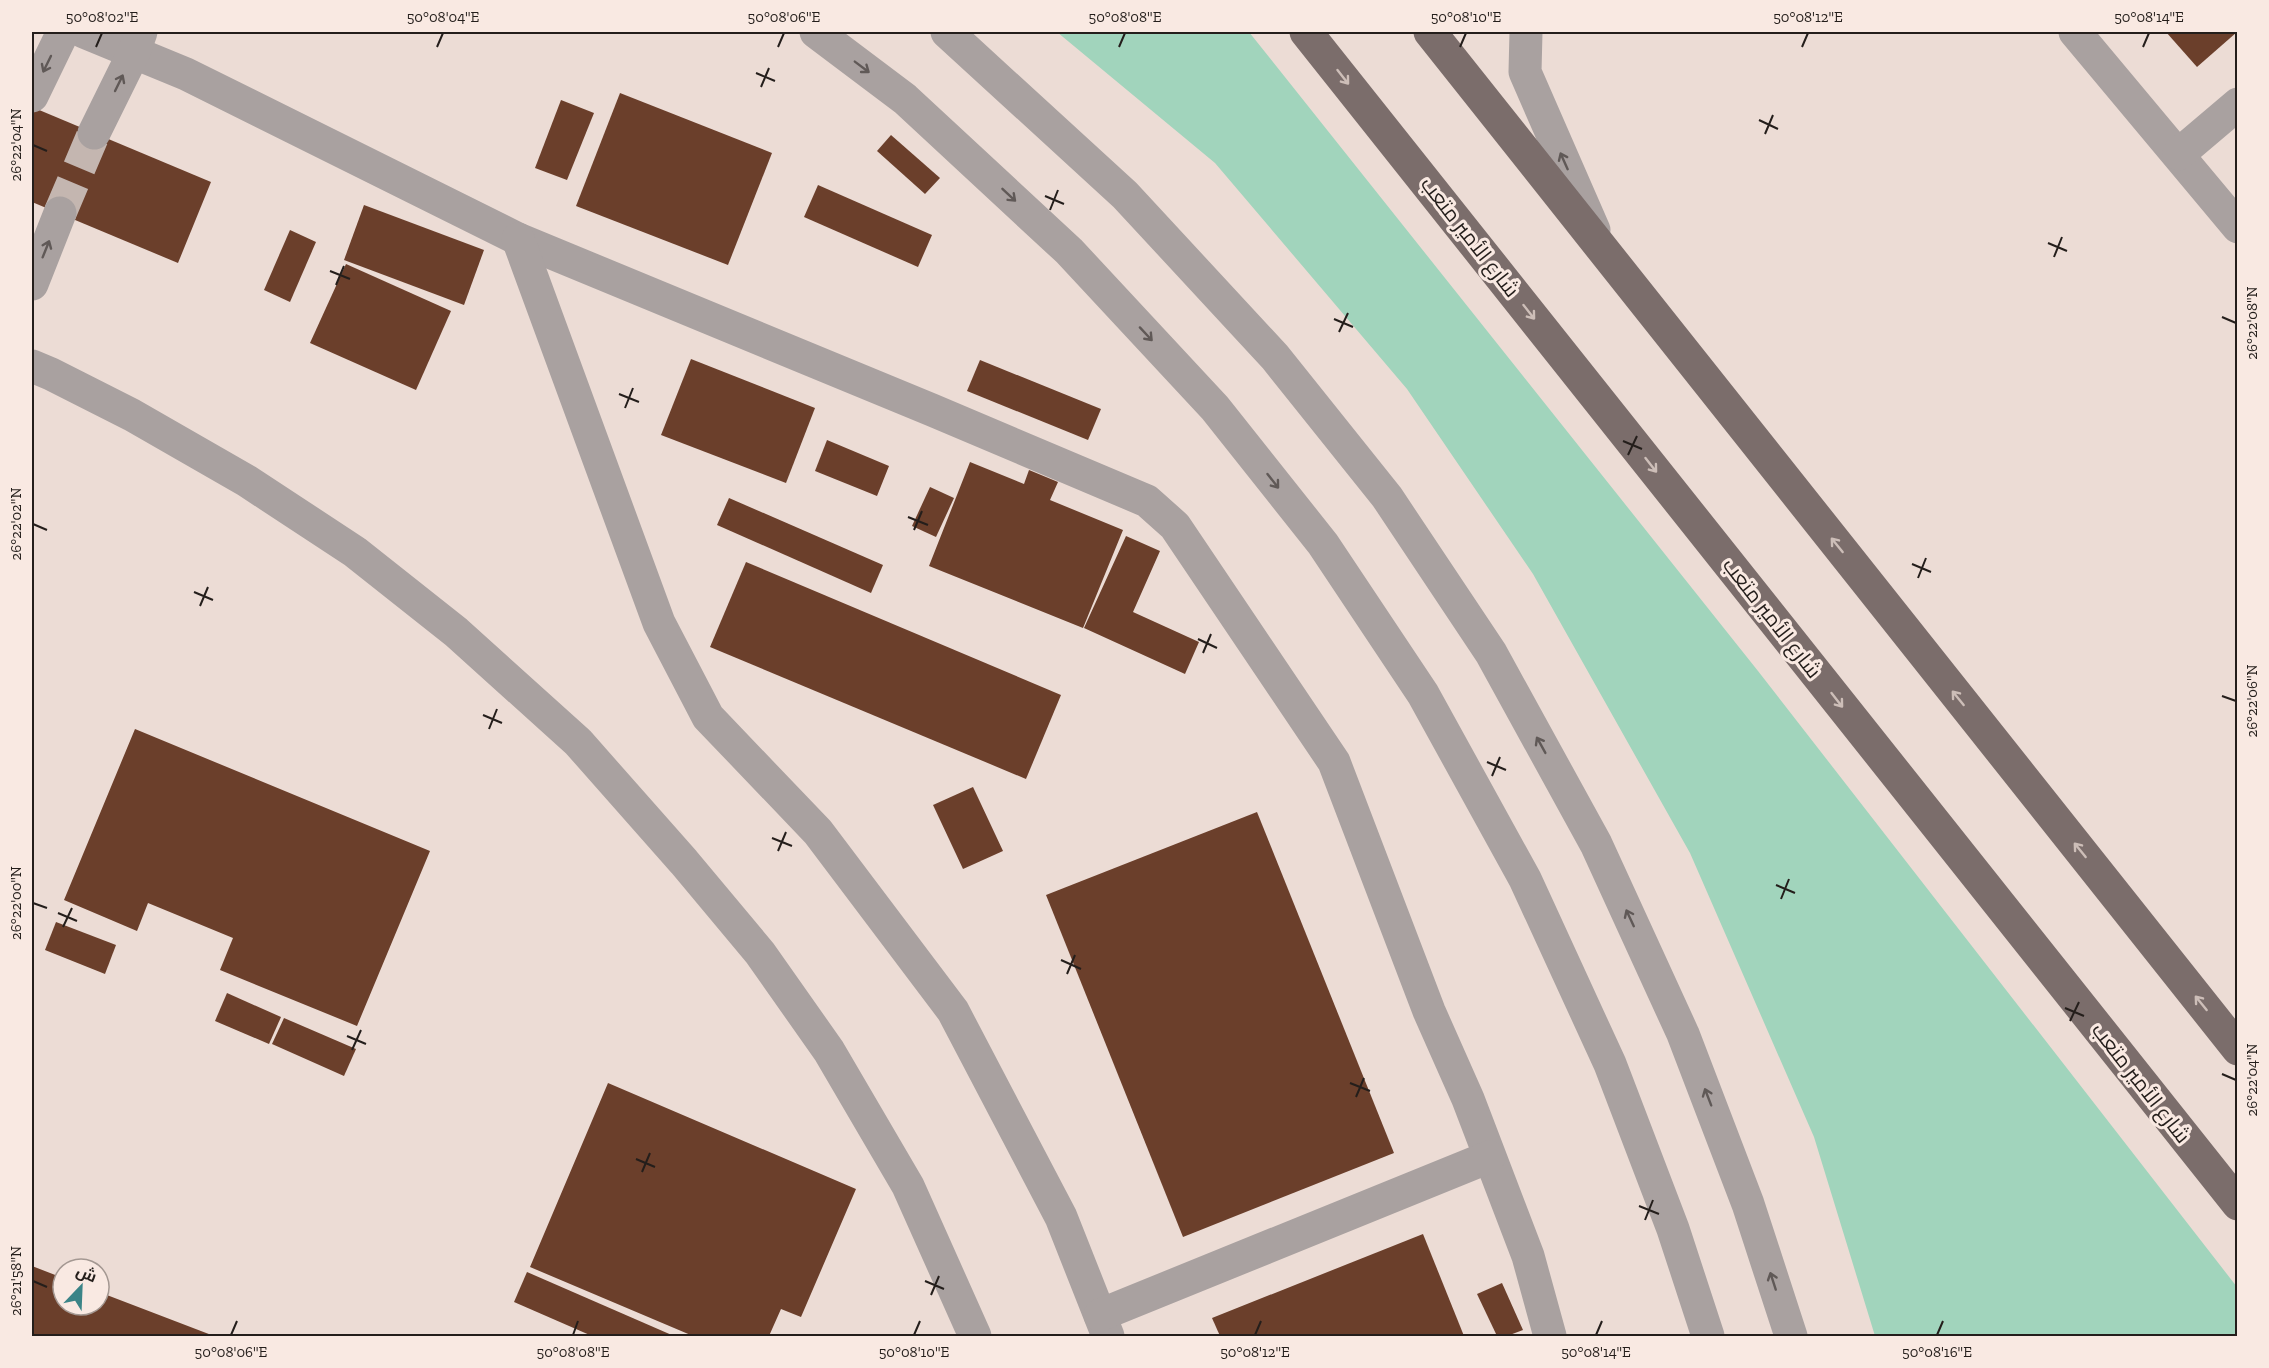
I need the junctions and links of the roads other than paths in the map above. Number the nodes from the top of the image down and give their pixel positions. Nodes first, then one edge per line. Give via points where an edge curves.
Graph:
1 (63, 32) edge
2 (84, 32) edge
3 (816, 32) edge
4 (947, 32) edge
5 (1306, 32) edge
6 (1430, 32) edge
7 (1526, 32) edge
8 (2075, 32) edge
9 (138, 42) edge
10 (32, 96) edge
11 (2238, 104) edge
12 (94, 133) tunnel mouth
13 (2179, 154) junction
14 (60, 213) tunnel mouth
15 (2238, 228) edge
16 (518, 239) junction
17 (1604, 254) junction
18 (32, 284) edge
19 (32, 366) edge
20 (2238, 1049) edge
21 (1488, 1157) junction
22 (2238, 1204) edge
23 (1104, 1326) edge
24 (975, 1336) edge
25 (1550, 1336) edge
26 (1708, 1336) edge
27 (1791, 1336) edge

1 -> 10 street
2 - 9 street
3 -> 26 street via 905,99 1069,251 1215,408 1323,544 1423,694 1525,879 1610,1064 1673,1229
27 -> 4 street via 1748,1204 1683,1034 1596,844 1491,653 1387,497 1275,357 1125,195
5 -> 22 main road, شارع الأمير متعب
6 - 17 main road
17 -> 7 street via 1525,72
8 - 13 street
12 -> 9 street
9 - 16 street via 186,74
11 - 13 street
13 - 15 street
18 -> 14 street
16 - 21 street via 1147,501 1175,526 1334,762
16 - 23 street via 659,623 708,717 818,832 953,1011 1061,1217
20 -> 17 main road
19 - 24 street via 132,415 247,481 355,552 456,632 578,742 760,953 829,1051 908,1186
21 - 23 street
21 - 25 street via 1528,1256

